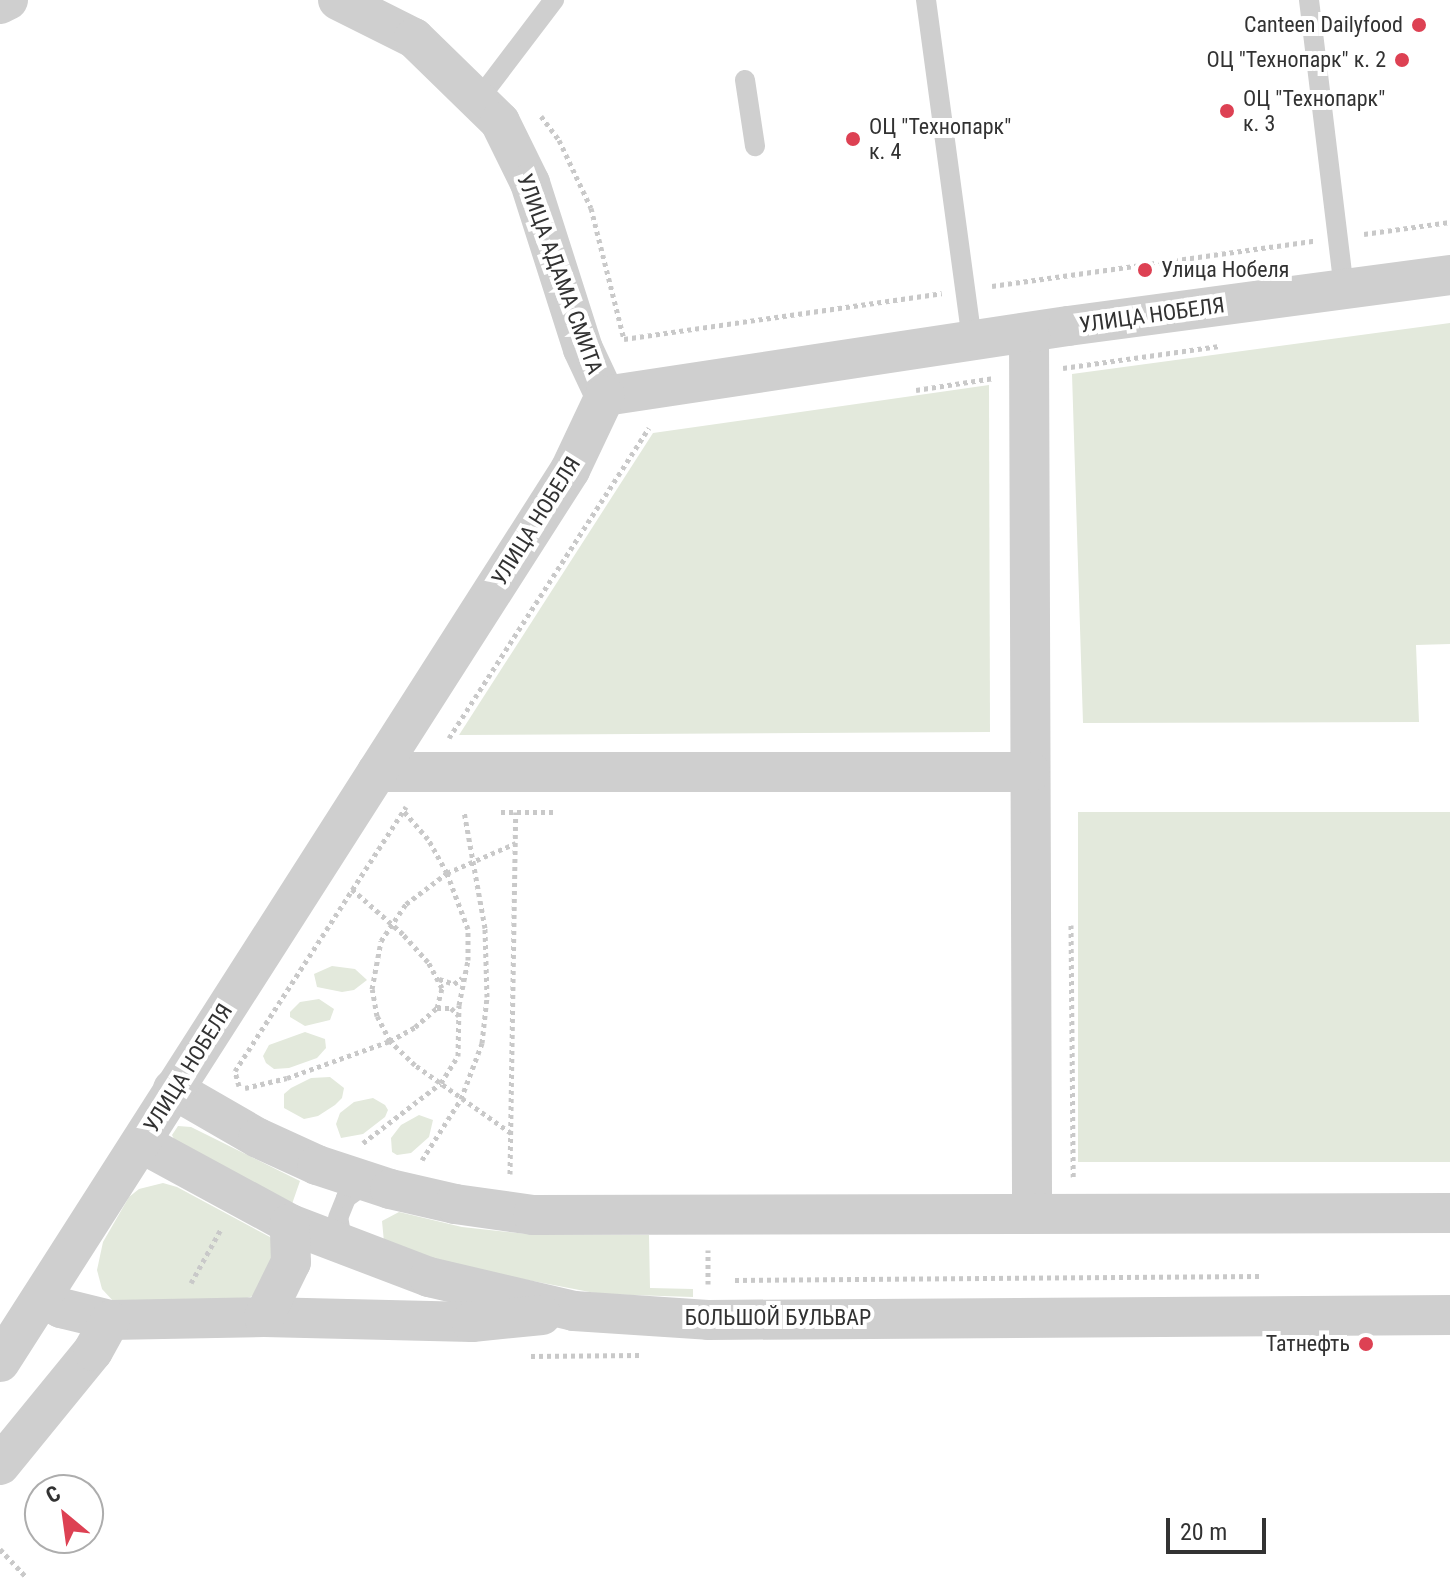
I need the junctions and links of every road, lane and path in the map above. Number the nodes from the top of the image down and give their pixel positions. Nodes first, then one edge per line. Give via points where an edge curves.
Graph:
1 (8, 0) edge
2 (338, 0) edge
3 (554, 0) edge
4 (926, 0) edge
5 (1309, 0) edge
6 (0, 4) edge
7 (745, 80) dead end
8 (488, 84) junction
9 (755, 146) dead end
10 (1450, 222) edge
11 (1337, 237) junction
12 (1450, 275) edge
13 (1344, 289) junction
14 (965, 290) junction
15 (1029, 333) junction
16 (972, 340) junction
17 (1231, 345) dead end
18 (1032, 373) junction
19 (904, 391) dead end
20 (605, 396) junction
21 (661, 426) dead end
22 (427, 771) junction
23 (377, 772) junction
24 (1030, 772) junction
25 (404, 811) junction
26 (464, 811) dead end
27 (516, 812) dead end
28 (516, 843) junction
29 (475, 859) junction
30 (447, 873) junction
31 (352, 889) junction
32 (391, 924) junction
33 (463, 978) junction
34 (439, 979) junction
35 (437, 1008) junction
36 (460, 1017) junction
37 (390, 1041) junction
38 (441, 1083) junction
39 (173, 1089) junction
40 (240, 1089) junction
41 (250, 1097) dead end
42 (461, 1099) junction
43 (511, 1133) junction
44 (141, 1143) junction
45 (370, 1168) junction
46 (429, 1170) dead end
47 (1089, 1177) dead end
48 (523, 1180) dead end
49 (1033, 1195) junction
50 (239, 1197) junction
51 (1450, 1213) edge
52 (709, 1217) junction
53 (290, 1224) junction
54 (343, 1245) junction
55 (1276, 1276) dead end
56 (708, 1280) junction
57 (43, 1298) junction
58 (574, 1311) junction
59 (1450, 1315) edge
60 (264, 1317) junction
61 (180, 1318) junction
62 (110, 1320) junction
63 (708, 1320) junction
64 (0, 1362) edge
65 (0, 1465) edge
66 (0, 1549) edge
67 (27, 1578) edge

1 - 6 street
2 - 8 street, УЛИЦА АДАМА СМИТА
3 - 8 lane
4 - 14 lane
5 - 11 lane
7 - 9 lane
8 - 14 path via 518,84 559,140 591,208 624,339
8 - 20 street, УЛИЦА АДАМА СМИТА via 530,183 583,349
10 - 11 path
11 - 13 lane
11 - 14 path
12 - 13 street, УЛИЦА НОБЕЛЯ
13 - 15 street, УЛИЦА НОБЕЛЯ
14 - 16 lane
15 - 16 street, УЛИЦА НОБЕЛЯ
15 - 18 street
16 - 20 street, УЛИЦА НОБЕЛЯ
17 - 18 path
18 - 19 path
18 - 24 street
20 - 23 street, УЛИЦА НОБЕЛЯ via 570,470
21 - 22 path via 646,429
22 - 23 street
22 - 24 street
22 - 25 path
23 - 39 street, УЛИЦА НОБЕЛЯ
24 - 49 street
25 - 30 path
25 - 31 path
26 - 29 path
27 - 28 path
28 - 29 path
28 - 43 path
29 - 30 path
29 - 42 path via 487,997 482,1043
30 - 32 path via 416,895
30 - 33 path via 468,929
31 - 32 path
31 - 40 path via 235,1071
32 - 34 path
32 - 37 path via 374,964 372,989 377,1016
33 - 34 path via 454,984
33 - 36 path
34 - 35 path
35 - 36 path via 451,1008
35 - 37 path
36 - 38 path via 458,1056
37 - 38 path
37 - 40 path
38 - 42 path
38 - 45 path via 357,1147
39 - 44 street, УЛИЦА НОБЕЛЯ
39 - 45 street via 269,1144
40 - 41 path
42 - 43 path
42 - 46 path via 417,1167
43 - 48 path via 510,1179
44 - 50 street, БОЛЬШОЙ БУЛЬВАР
44 - 57 street, УЛИЦА НОБЕЛЯ
45 - 52 street via 455,1204 533,1215
45 - 54 lane via 346,1198 338,1218
47 - 49 path
49 - 51 street
49 - 52 street
50 - 53 street, БОЛЬШОЙ БУЛЬВАР
50 - 61 path via 183,1297
52 - 56 path
53 - 54 street, БОЛЬШОЙ БУЛЬВАР
53 - 60 street via 291,1262
54 - 58 street, БОЛЬШОЙ БУЛЬВАР via 429,1277
55 - 56 path
56 - 63 path
57 - 62 street
57 - 64 street, УЛИЦА НОБЕЛЯ
58 - 60 street via 472,1322
58 - 63 street, БОЛЬШОЙ БУЛЬВАР
59 - 63 street, БОЛЬШОЙ БУЛЬВАР
60 - 61 street
61 - 62 street
62 - 65 street via 93,1351
66 - 67 path

